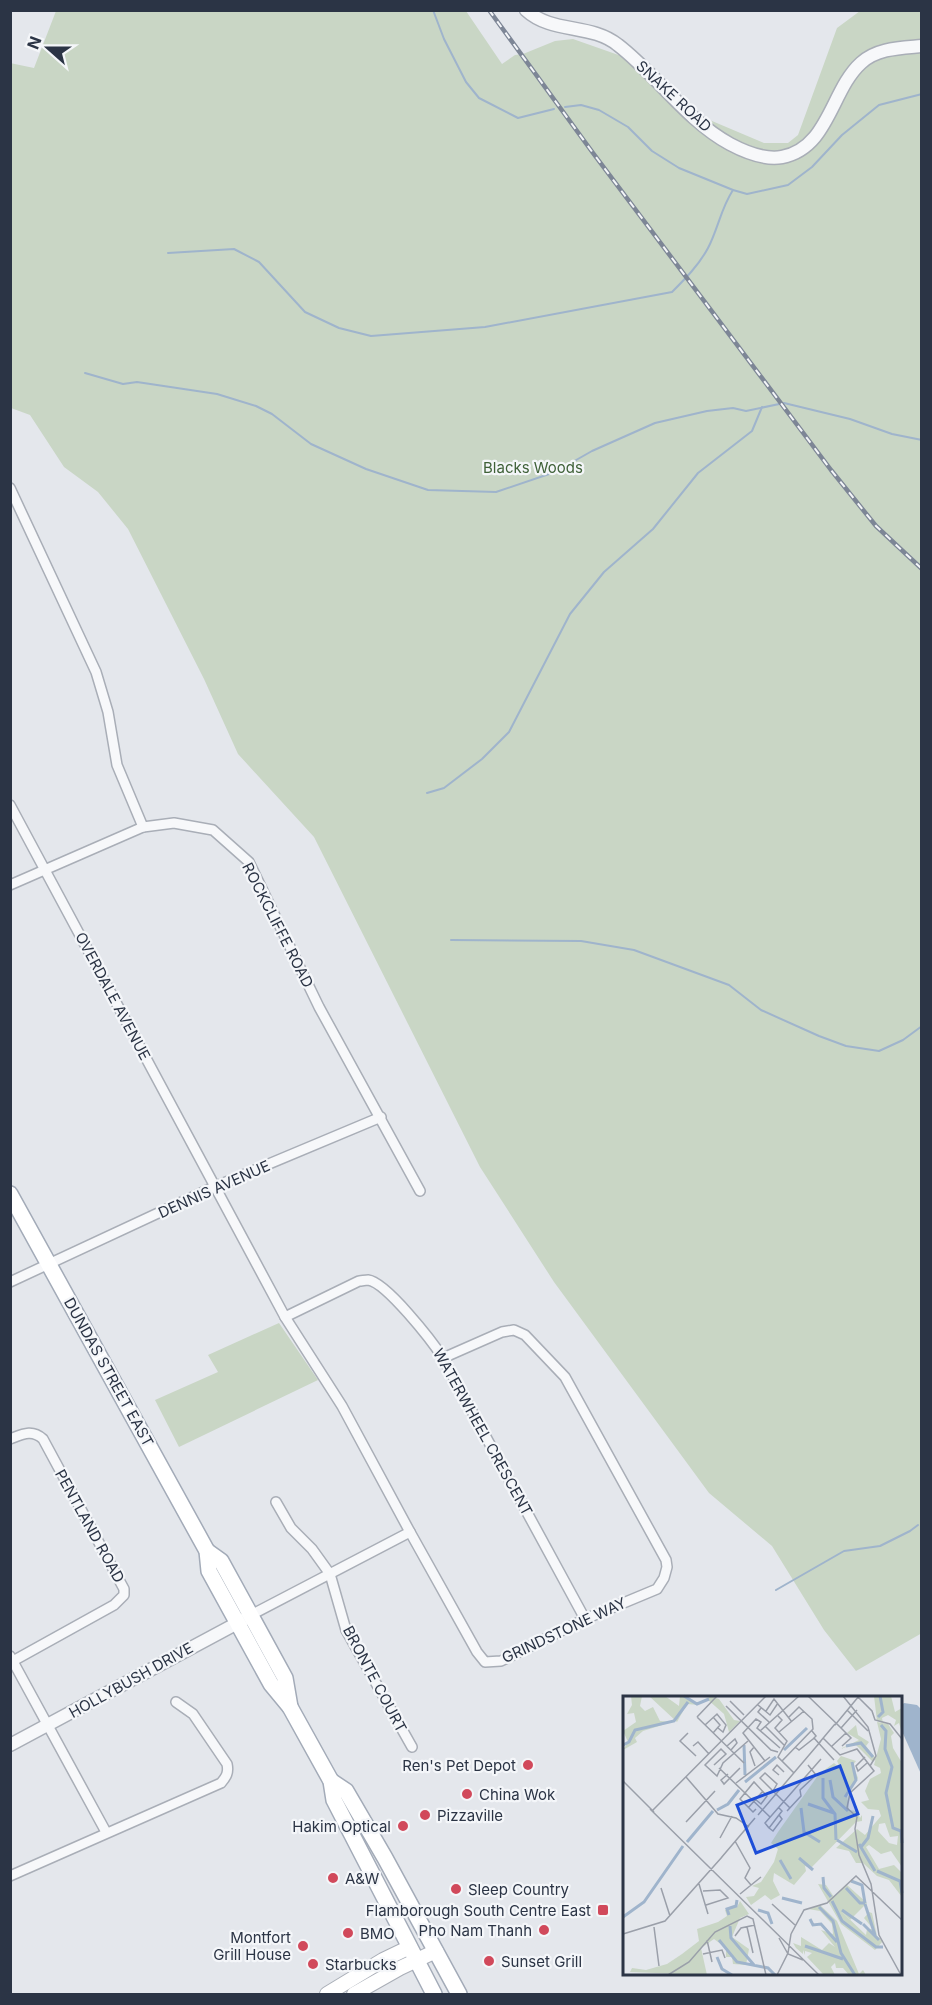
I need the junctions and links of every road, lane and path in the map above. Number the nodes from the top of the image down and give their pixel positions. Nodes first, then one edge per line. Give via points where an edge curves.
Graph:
1 (526, 10) edge
2 (921, 46) edge
3 (10, 488) edge
4 (10, 805) edge
5 (143, 827) junction
6 (46, 869) junction
7 (10, 885) edge
8 (381, 1117) junction
9 (214, 1187) junction
10 (420, 1191) dead end
11 (10, 1194) edge
12 (49, 1264) junction
13 (10, 1282) edge
14 (285, 1317) junction
15 (443, 1358) junction
16 (10, 1439) edge
17 (276, 1502) dead end
18 (410, 1532) junction
19 (330, 1574) junction
20 (585, 1618) junction
21 (244, 1619) junction
22 (12, 1659) edge
23 (176, 1702) dead end
24 (49, 1725) junction
25 (10, 1745) edge
26 (412, 1747) dead end
27 (331, 1781) junction
28 (106, 1832) junction
29 (10, 1876) edge
30 (432, 1945) junction
31 (414, 1953) junction
32 (327, 1995) edge
33 (354, 1995) edge
34 (434, 1995) edge
35 (459, 1995) edge

1 - 2 street, SNAKE ROAD via 546,24 616,42 709,130 731,145 775,158 797,153 815,138 862,61 892,49
3 - 5 street via 96,672 117,765
4 - 6 street, OVERDALE AVENUE
5 - 6 street, ROCKCLIFFE ROAD
5 - 8 street, ROCKCLIFFE ROAD via 174,823 213,830 249,862 319,1007
6 - 7 street, ROCKCLIFFE ROAD
6 - 9 street, OVERDALE AVENUE
8 - 9 street, DENNIS AVENUE
8 - 10 street, ROCKCLIFFE ROAD
9 - 12 street, DENNIS AVENUE
9 - 14 street, GRINDSTONE WAY
11 - 12 main road, DUNDAS STREET EAST
12 - 13 street, DENNIS AVENUE
12 - 21 main road, DUNDAS STREET EAST via 207,1551 221,1561
14 - 15 street, WATERWHEEL CRESCENT via 359,1281 369,1280 426,1332
14 - 18 street, GRINDSTONE WAY via 342,1406
15 - 20 street, WATERWHEEL CRESCENT
15 - 20 street, GRINDSTONE WAY via 502,1332 514,1330 525,1335 565,1377 666,1560 664,1578 657,1589
16 - 22 street, PENTLAND ROAD via 29,1432 42,1439 124,1589 124,1595 114,1605
17 - 19 street, BRONTE COURT via 291,1528
18 - 19 street
18 - 20 street, GRINDSTONE WAY via 485,1662 501,1661
19 - 21 street
19 - 26 street, BRONTE COURT via 346,1630
21 - 24 street, HOLLYBUSH DRIVE
21 - 27 main road, DUNDAS STREET EAST via 285,1678 290,1707
22 - 24 street
23 - 28 street via 193,1714 227,1764 226,1777 198,1794
24 - 25 street, HOLLYBUSH DRIVE
24 - 28 street
27 - 30 main road, DUNDAS STREET EAST via 346,1791
27 - 31 main road, DUNDAS STREET EAST via 334,1800
28 - 29 street
30 - 31 main road
30 - 35 main road, DUNDAS STREET EAST
31 - 32 main road via 383,1960
31 - 33 main road
31 - 34 main road, DUNDAS STREET EAST

